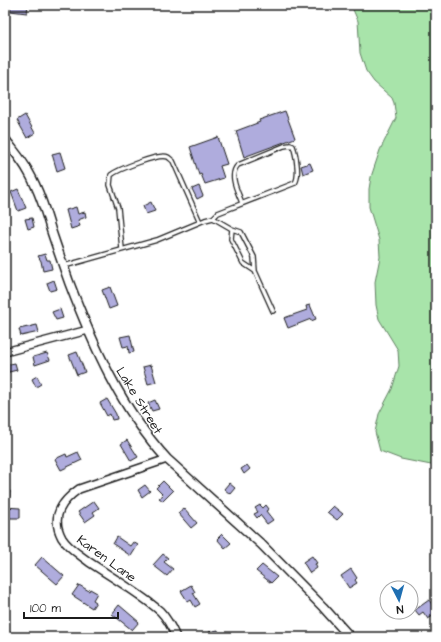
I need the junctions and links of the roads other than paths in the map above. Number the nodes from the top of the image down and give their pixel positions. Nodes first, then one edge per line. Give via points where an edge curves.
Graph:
1 (5, 139) edge
2 (242, 204) junction
3 (213, 218) junction
4 (200, 222) junction
5 (232, 229) junction
6 (122, 249) junction
7 (64, 266) junction
8 (255, 271) junction
9 (274, 311) dead end
10 (88, 330) junction
11 (5, 352) edge
12 (167, 459) junction
13 (176, 637) edge
14 (350, 637) edge

1 - 7 street, Lake Street via 21,159 35,185
2 - 2 lane via 295,183 298,175 293,146 284,146 234,168 234,180
2 - 3 lane via 218,213
3 - 4 lane
3 - 5 lane
4 - 6 lane via 157,240
4 - 6 lane via 168,157 162,156 118,170 111,175 110,185 118,208
5 - 8 lane via 240,232 254,257
5 - 8 lane via 231,239 243,263
6 - 7 lane
7 - 10 street, Lake Street
8 - 9 lane
10 - 11 street
10 - 12 street, Lake Street via 136,420
12 - 13 street, Karen Lane via 79,489 67,497 59,510 57,524 62,538 72,549 161,612
12 - 14 street, Lake Street via 261,544

